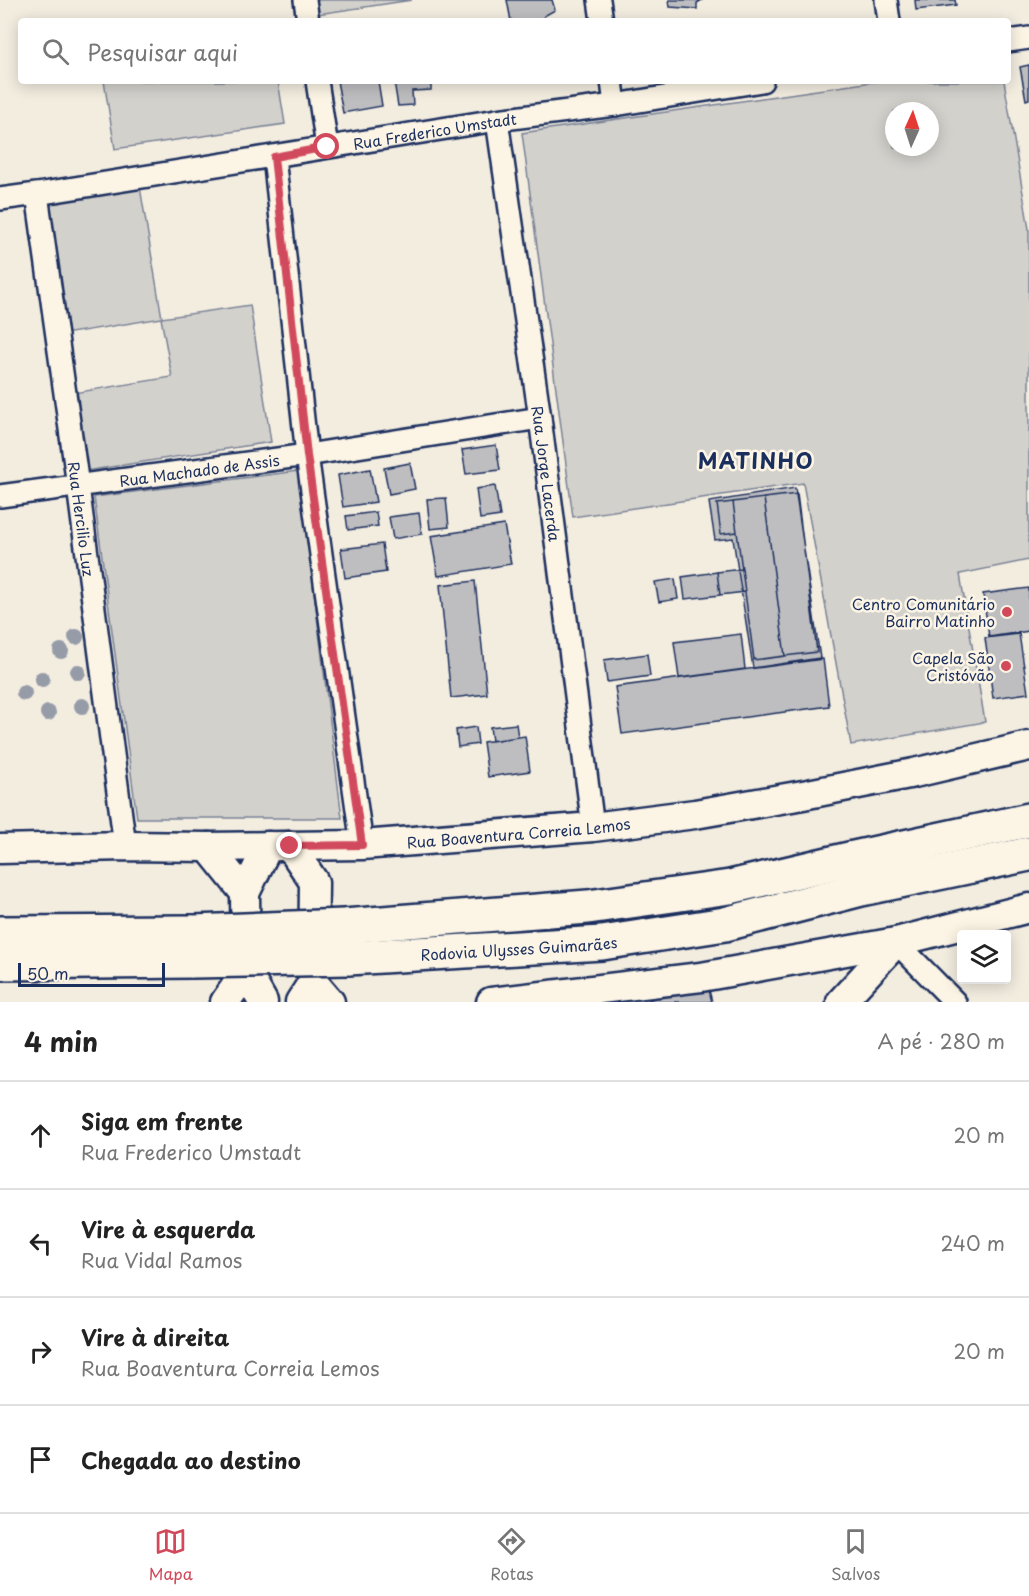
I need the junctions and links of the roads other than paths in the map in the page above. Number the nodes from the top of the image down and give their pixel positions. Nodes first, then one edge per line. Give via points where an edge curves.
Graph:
1 (304, 0) edge
2 (599, 0) edge
3 (886, 0) edge
4 (307, 18) edge
5 (602, 18) edge
6 (889, 18) edge
7 (1029, 38) edge
8 (1011, 41) edge
9 (317, 84) edge
10 (612, 84) edge
11 (744, 84) edge
12 (615, 105) junction
13 (497, 120) junction
14 (327, 147) junction
15 (274, 157) junction
16 (37, 194) junction
17 (0, 199) edge
18 (540, 418) junction
19 (307, 455) junction
20 (78, 486) junction
21 (0, 496) edge
22 (1029, 746) edge
23 (1029, 820) edge
24 (593, 826) junction
25 (349, 845) junction
26 (125, 846) junction
27 (279, 846) junction
28 (208, 847) junction
29 (0, 849) edge
30 (1029, 854) edge
31 (314, 882) junction
32 (245, 893) junction
33 (1029, 908) edge
34 (0, 933) edge
35 (896, 942) junction
36 (193, 946) junction
37 (0, 963) edge
38 (246, 972) junction
39 (314, 995) edge
40 (225, 1002) edge
41 (262, 1002) edge
42 (491, 1002) edge
43 (841, 1002) edge
44 (955, 1002) edge

1 - 4 street
2 - 5 street
3 - 6 street
7 - 8 street
9 - 14 street
10 - 12 street
11 - 12 street, Rua Frederico Umstadt
12 - 13 street, Rua Frederico Umstadt
13 - 14 street, Rua Frederico Umstadt
13 - 18 street, Rua Jorge Lacerda
14 - 15 street, Rua Frederico Umstadt
15 - 16 street, Rua Frederico Umstadt
15 - 19 street
16 - 17 street, Rua Frederico Umstadt
16 - 20 street, Rua Hercilio Luz
18 - 19 street, Rua Machado de Assis
18 - 24 street, Rua Jorge Lacerda
19 - 20 street, Rua Machado de Assis
19 - 25 street
20 - 21 street, Rua Machado de Assis
20 - 26 street, Rua Hercilio Luz
22 - 24 street, Rua Boaventura Correia Lemos via 803,795 695,814
23 - 36 highway, Rodovia Ulysses Guimarães, bridge via 730,887 588,907 344,926
24 - 25 street, Rua Boaventura Correia Lemos
25 - 27 street, Rua Boaventura Correia Lemos
25 - 31 street
26 - 28 street, Rua Boaventura Correia Lemos
26 - 29 street, Rua Boaventura Correia Lemos
27 - 28 street, Rua Boaventura Correia Lemos
27 - 31 street
27 - 32 street
28 - 32 street
30 - 36 highway, Rodovia Ulysses Guimarães, bridge via 861,889 725,924 613,941 348,958
31 - 39 street
32 - 38 street
33 - 35 street
34 - 36 highway, Rodovia Ulysses Guimarães
35 - 42 street via 701,977
35 - 43 street
35 - 44 street
36 - 37 highway, Rodovia Ulysses Guimarães
38 - 40 street
38 - 41 street

